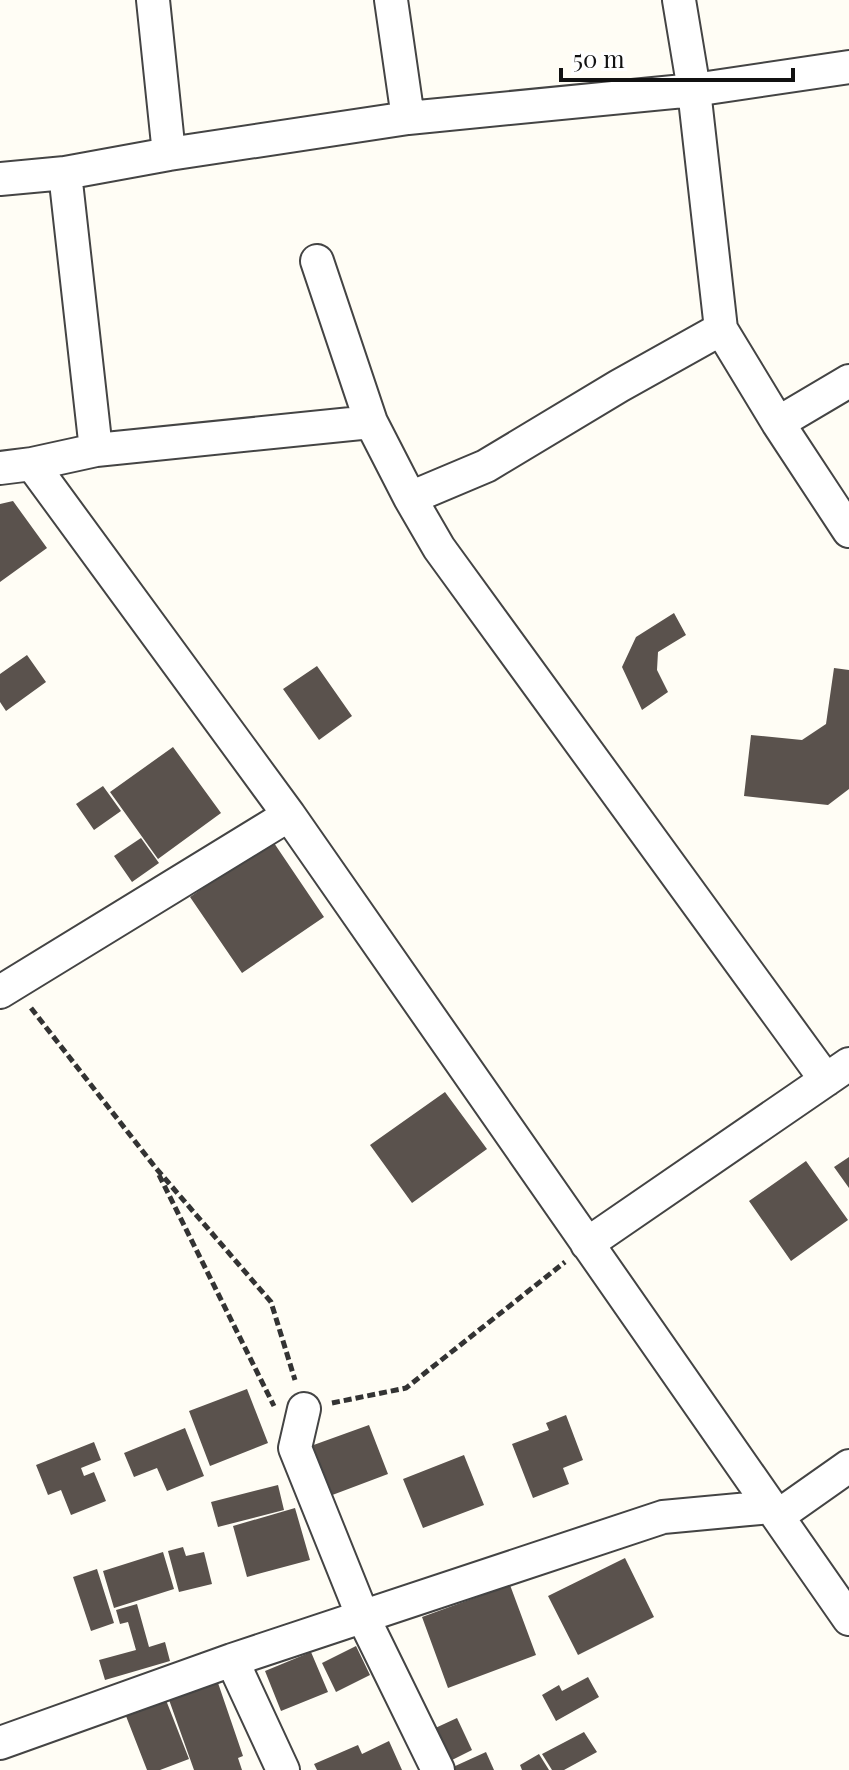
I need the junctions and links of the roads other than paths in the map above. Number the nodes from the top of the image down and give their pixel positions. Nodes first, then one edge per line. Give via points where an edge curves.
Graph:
1 (153, 0) edge
2 (391, 0) edge
3 (679, 0) edge
4 (849, 67) edge
5 (694, 90) junction
6 (408, 118) junction
7 (169, 154) junction
8 (65, 173) junction
9 (0, 179) edge
10 (317, 261) dead end
11 (721, 329) junction
12 (849, 381) edge
13 (371, 422) junction
14 (778, 423) junction
15 (96, 450) junction
16 (32, 464) junction
17 (0, 468) edge
18 (410, 498) junction
19 (849, 531) edge
20 (289, 815) junction
21 (6, 988) edge
22 (838, 1072) edge
23 (587, 1244) junction
24 (304, 1409) road end
25 (849, 1466) edge
26 (774, 1512) junction
27 (363, 1617) junction
28 (849, 1619) edge
29 (232, 1660) junction
30 (0, 1743) edge
31 (283, 1770) edge
32 (438, 1770) edge

1 - 7 street
2 - 6 street
3 - 5 street
4 - 5 street
5 - 6 street
5 - 11 street
6 - 7 street
7 - 8 street
8 - 9 street
8 - 15 street
10 - 13 street
11 - 14 street
11 - 18 street via 486,466
12 - 14 street
13 - 15 street
13 - 18 street
14 - 19 street
15 - 16 street
16 - 17 street
16 - 20 street
18 - 22 street via 439,548
20 - 21 street
20 - 23 street
22 - 23 street
23 - 26 street
24 - 27 street via 295,1448
25 - 26 street
26 - 27 street via 663,1517
26 - 28 street
27 - 29 street
27 - 32 street
29 - 30 street
29 - 31 street

